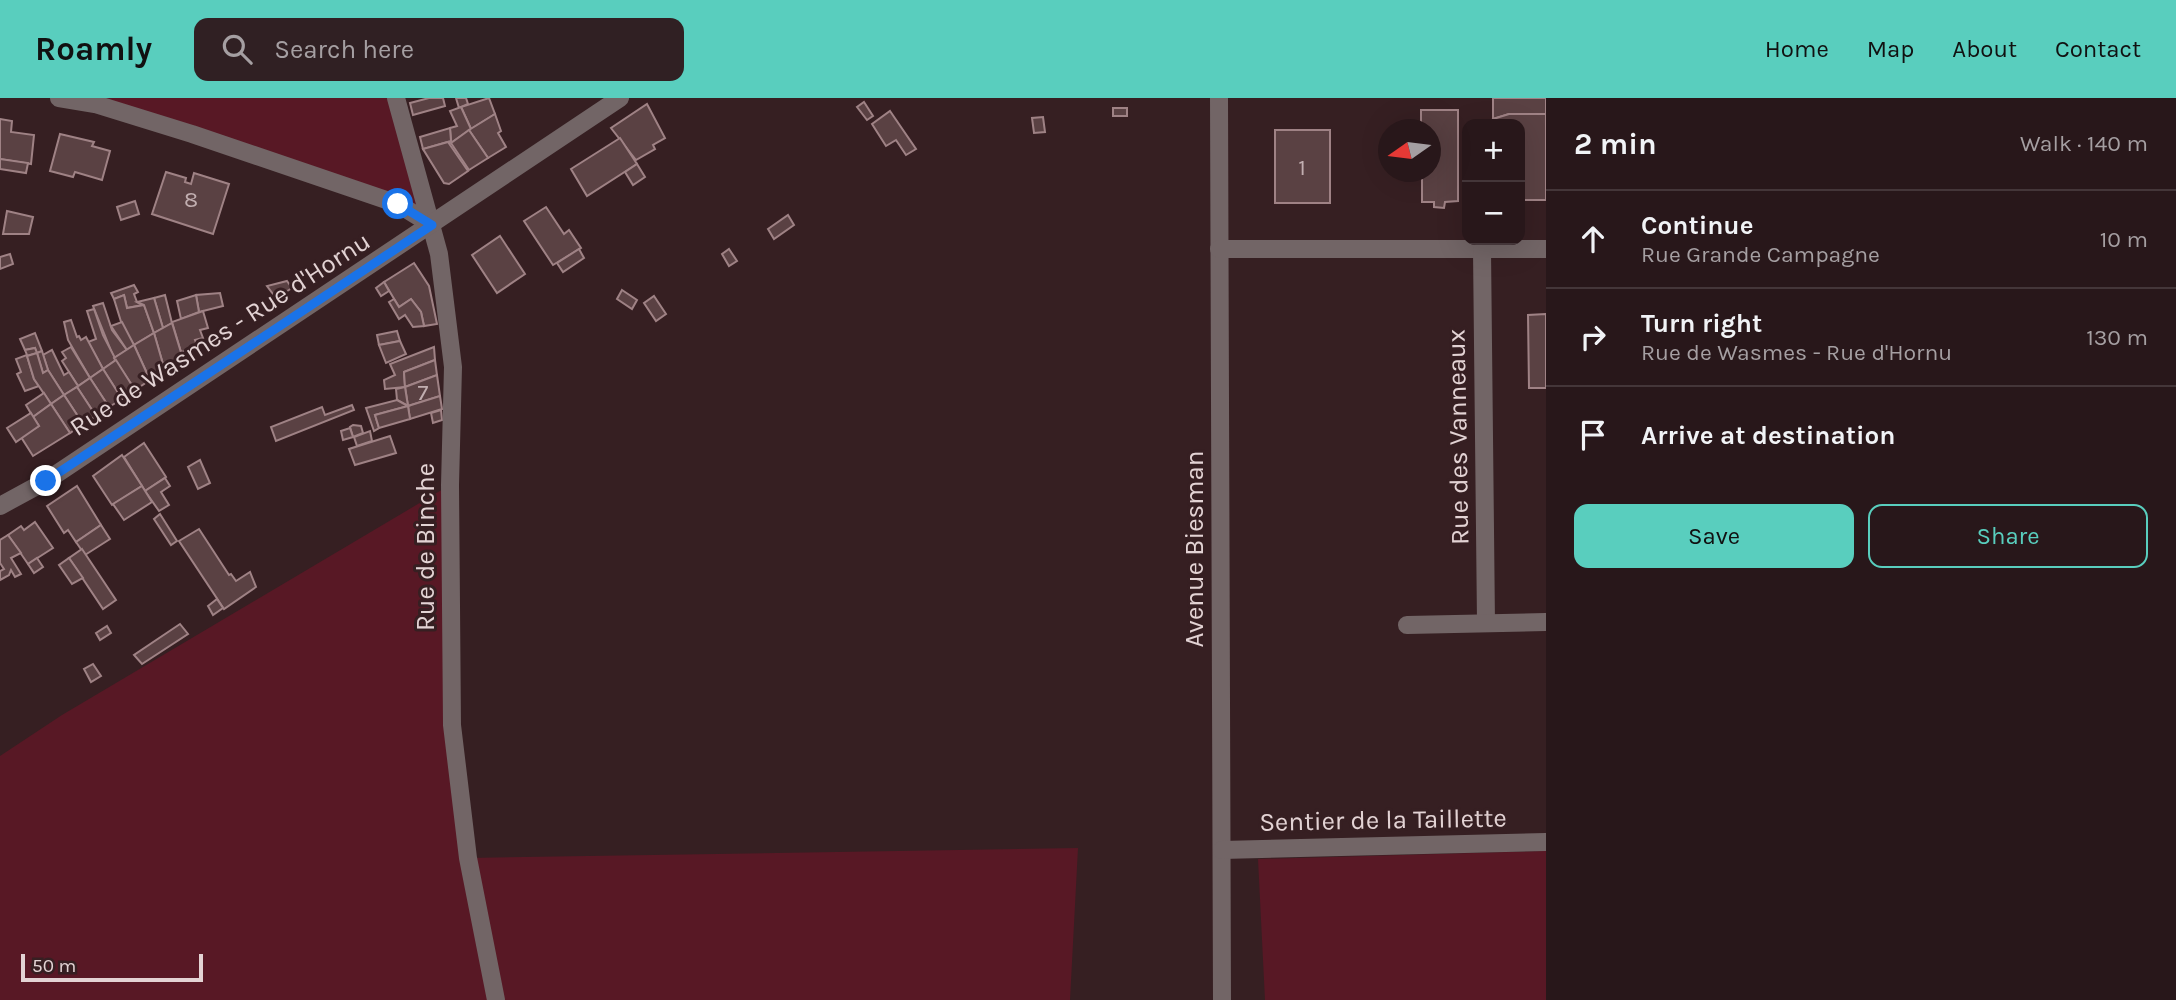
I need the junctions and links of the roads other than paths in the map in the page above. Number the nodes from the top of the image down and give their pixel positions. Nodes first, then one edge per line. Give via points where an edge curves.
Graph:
1 (59, 98) edge
2 (396, 98) edge
3 (620, 98) edge
4 (1219, 98) edge
5 (432, 225) junction
6 (1219, 249) junction
7 (1546, 249) edge
8 (1482, 250) junction
9 (0, 506) edge
10 (1546, 622) edge
11 (1486, 623) junction
12 (1407, 625) dead end
13 (1546, 842) edge
14 (1222, 850) junction
15 (496, 1000) edge
16 (1222, 1000) edge

1 - 5 street via 95,104 192,134 398,204
2 - 5 street, Rue de Binche
3 - 5 street, Rue de Wasmes - Rue d'Hornu
4 - 6 street, Avenue Biesman
5 - 9 street, Rue de Wasmes - Rue d'Hornu
5 - 15 street, Rue de Binche via 453,368 452,725 468,858
6 - 8 street
6 - 14 street, Avenue Biesman
7 - 8 street
8 - 11 street, Rue des Vanneaux
10 - 11 street
11 - 12 street
13 - 14 street, Sentier de la Taillette
14 - 16 street, Avenue Biesman

